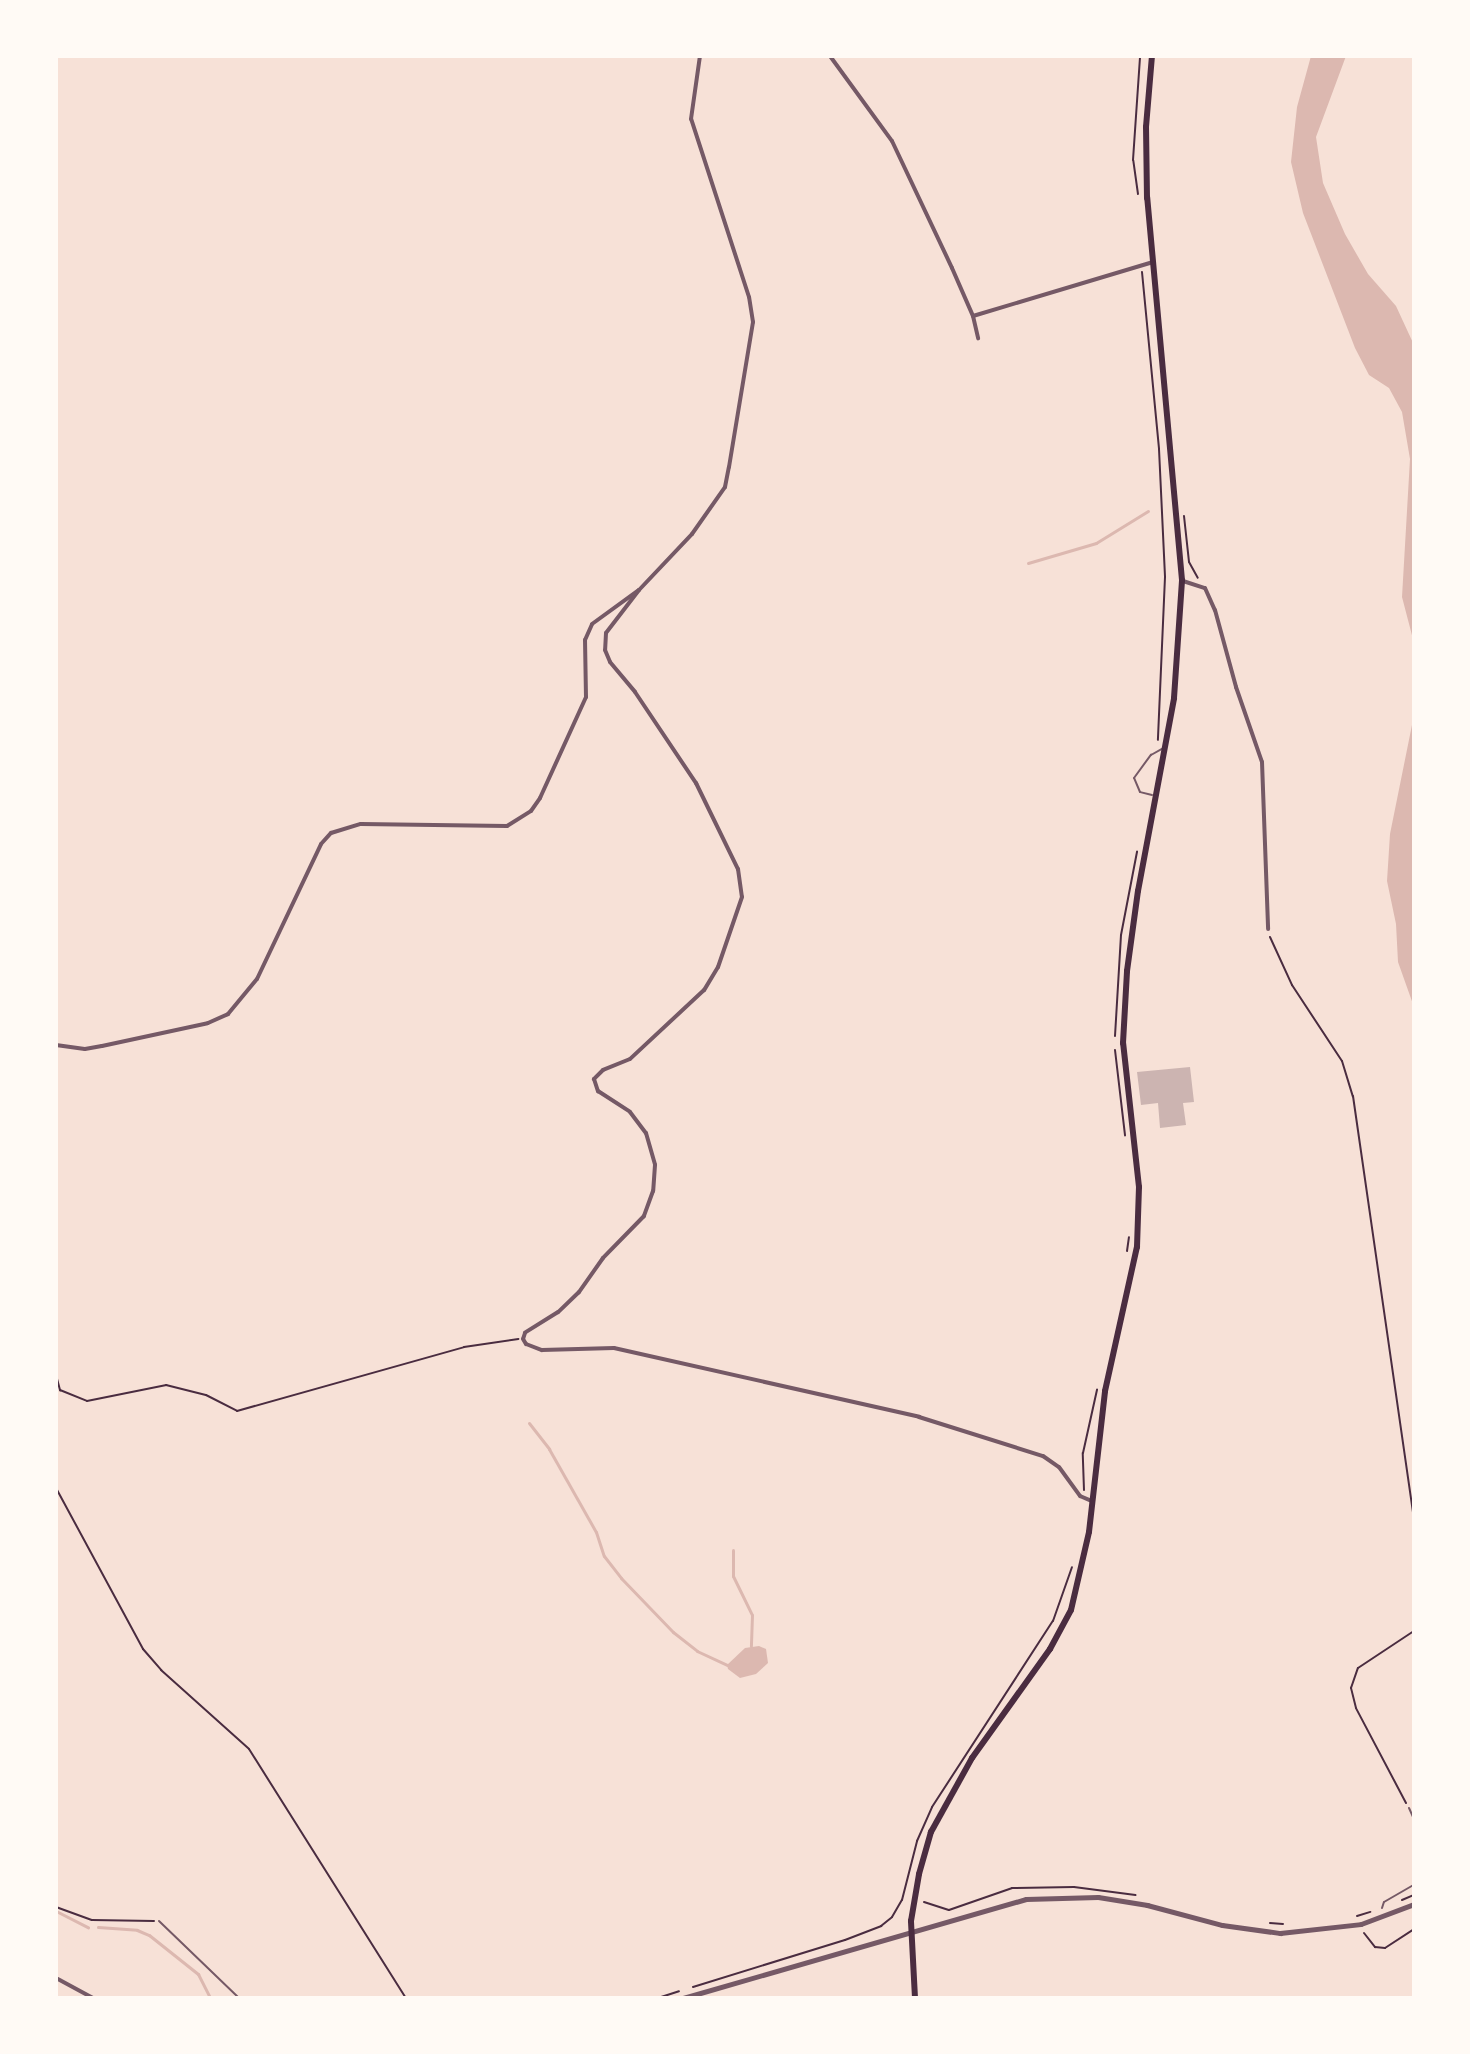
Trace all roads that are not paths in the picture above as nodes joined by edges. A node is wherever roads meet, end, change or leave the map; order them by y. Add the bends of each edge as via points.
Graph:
1 (700, 56) edge
2 (830, 56) edge
3 (1152, 56) edge
4 (1153, 262) junction
5 (973, 316) junction
6 (978, 338) dead end
7 (1182, 580) junction
8 (639, 590) junction
9 (1167, 748) junction
10 (1157, 796) junction
11 (1268, 929) road end
12 (56, 1045) edge
13 (1088, 1500) junction
14 (1409, 1808) road end
15 (1414, 1819) edge
16 (1414, 1885) edge
17 (1414, 1904) edge
18 (1382, 1908) dead end
19 (159, 1921) road end
20 (911, 1930) junction
21 (56, 1978) edge
22 (93, 1998) edge
23 (239, 1998) edge
24 (683, 1998) edge
25 (915, 1998) edge

1 - 8 street via 691,119 749,297 753,334 725,487 692,534
2 - 5 street via 892,141
3 - 4 main road via 1146,138
4 - 5 street
4 - 7 main road
5 - 6 street
7 - 9 main road
7 - 11 street via 1205,588 1215,610 1262,762
8 - 12 street via 592,624 585,640 586,697 531,811 492,828 343,827 321,844 257,979 228,1014 94,1048
8 - 13 street via 606,633 605,650 696,783 738,869 742,897 718,967 704,990 630,1059 594,1079 598,1091 630,1112 646,1133 655,1165 644,1216 579,1292 523,1339 542,1350 614,1348 919,1417 1043,1456
9 - 10 main road
9 - 10 lane via 1157,750 1134,778 1140,792
10 - 13 main road via 1131,934 1124,1016 1139,1228
13 - 20 main road via 1079,1583 1063,1628 972,1758 931,1832
14 - 15 lane
16 - 18 lane
17 - 20 street via 1361,1924 1312,1932 1252,1931 1147,1905 1067,1895 1012,1902
19 - 23 lane
20 - 24 street
20 - 25 main road
21 - 22 street

